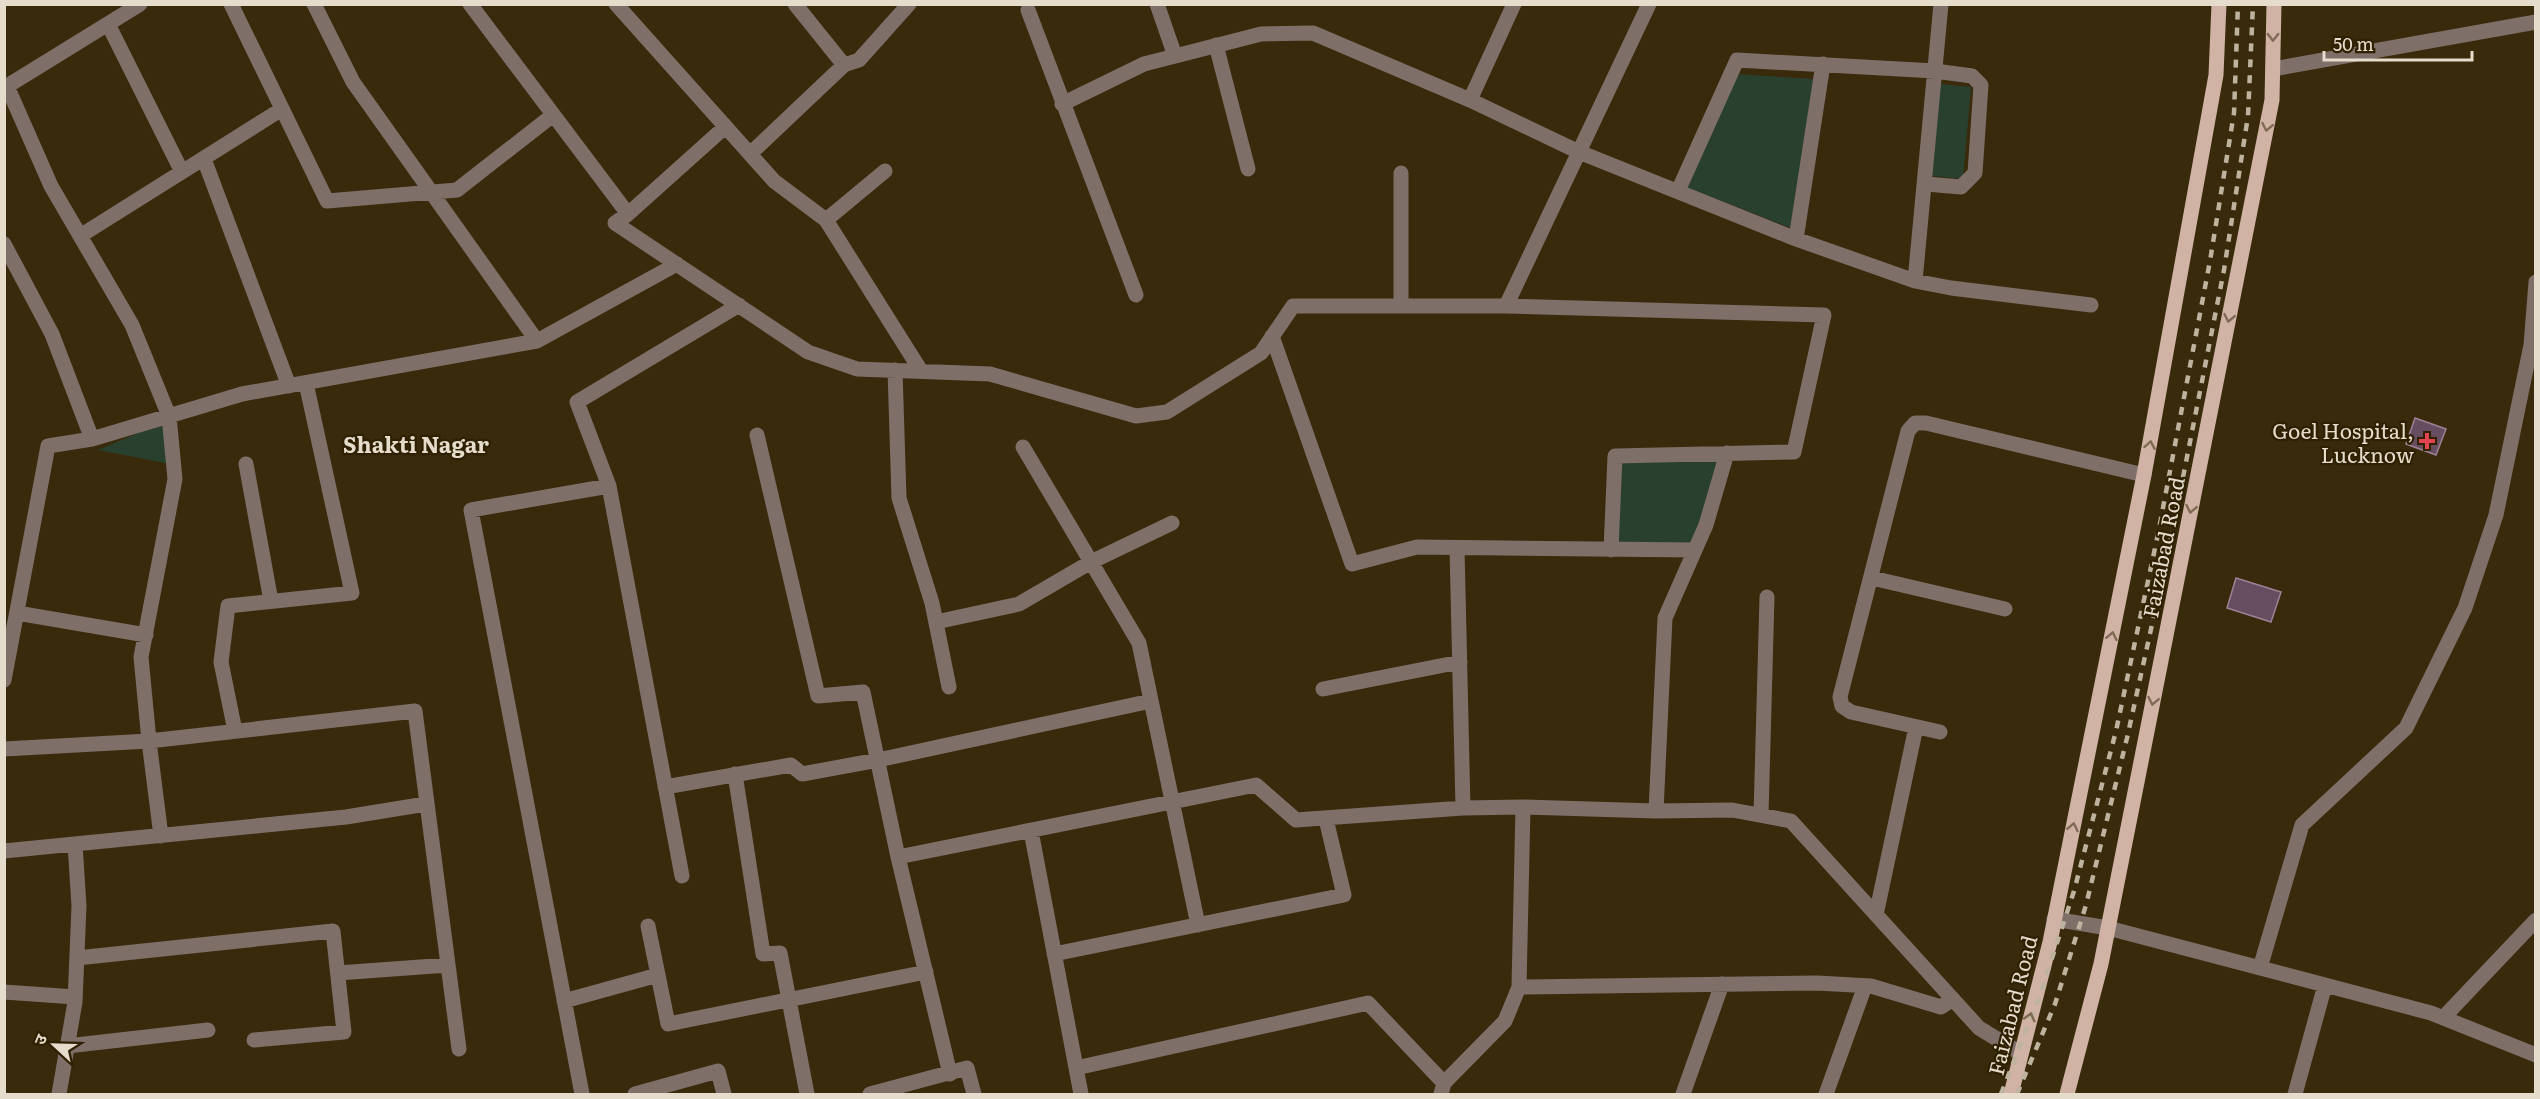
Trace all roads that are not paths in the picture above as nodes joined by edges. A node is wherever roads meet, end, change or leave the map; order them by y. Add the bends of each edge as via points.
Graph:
1 (140, 4) edge
2 (231, 4) edge
3 (314, 4) edge
4 (470, 4) edge
5 (616, 4) edge
6 (795, 4) edge
7 (909, 4) edge
8 (1157, 4) edge
9 (1514, 4) edge
10 (1648, 4) edge
11 (1941, 4) edge
12 (2219, 4) edge
13 (2274, 4) edge
14 (1028, 10) dead end
15 (2535, 22) edge
16 (108, 24) junction
17 (1216, 45) junction
18 (1175, 56) junction
19 (1823, 64) junction
20 (844, 65) junction
21 (2273, 69) junction
22 (1935, 71) junction
23 (6, 87) edge
24 (1470, 100) junction
25 (1062, 104) junction
26 (282, 109) junction
27 (553, 115) junction
28 (725, 127) junction
29 (1579, 152) junction
30 (750, 154) junction
31 (204, 159) junction
32 (1248, 169) dead end
33 (885, 171) dead end
34 (182, 172) junction
35 (1401, 173) dead end
36 (1926, 184) junction
37 (1678, 191) junction
38 (430, 192) junction
39 (628, 214) junction
40 (826, 220) junction
41 (80, 236) junction
42 (1796, 239) junction
43 (4, 244) edge
44 (677, 264) junction
45 (1916, 281) junction
46 (2535, 282) edge
47 (1136, 295) dead end
48 (739, 305) junction
49 (2091, 305) dead end
50 (1401, 306) junction
51 (1506, 306) junction
52 (1272, 336) junction
53 (537, 341) junction
54 (895, 370) junction
55 (921, 371) junction
56 (306, 383) junction
57 (289, 386) junction
58 (169, 416) junction
59 (757, 435) dead end
60 (92, 439) junction
61 (1023, 447) dead end
62 (1727, 453) junction
63 (246, 464) dead end
64 (2144, 476) junction
65 (609, 486) junction
66 (1172, 523) dead end
67 (1457, 548) junction
68 (1611, 550) junction
69 (1694, 550) junction
70 (1091, 562) junction
71 (1872, 578) junction
72 (1767, 597) dead end
73 (271, 601) junction
74 (2005, 609) dead end
75 (17, 613) junction
76 (936, 622) junction
77 (146, 635) junction
78 (1460, 662) junction
79 (4, 680) edge
80 (949, 687) dead end
81 (1323, 689) dead end
82 (1151, 701) junction
83 (1916, 727) junction
84 (235, 731) junction
85 (1941, 732) dead end
86 (148, 741) junction
87 (4, 749) edge
88 (878, 760) junction
89 (735, 774) junction
90 (665, 787) junction
91 (1172, 802) junction
92 (426, 804) junction
93 (1522, 807) junction
94 (1463, 808) junction
95 (1656, 811) junction
96 (1761, 815) junction
97 (1326, 819) junction
98 (1031, 831) junction
99 (161, 836) junction
100 (75, 844) junction
101 (4, 851) edge
102 (898, 857) junction
103 (681, 876) dead end
104 (1876, 915) junction
105 (2054, 919) junction
106 (2535, 920) edge
107 (1198, 925) junction
108 (648, 926) dead end
109 (2108, 928) junction
110 (1054, 954) junction
111 (77, 958) junction
112 (448, 965) junction
113 (2260, 968) junction
114 (926, 972) junction
115 (338, 973) junction
116 (658, 975) junction
117 (1722, 984) junction
118 (2325, 985) junction
119 (1865, 986) junction
120 (1519, 987) junction
121 (4, 992) edge
122 (75, 998) junction
123 (788, 999) junction
124 (1953, 999) junction
125 (564, 1001) junction
126 (2443, 1018) junction
127 (208, 1030) dead end
128 (254, 1040) dead end
129 (67, 1046) junction
130 (459, 1049) dead end
131 (2020, 1053) junction
132 (2535, 1055) edge
133 (1076, 1068) junction
134 (950, 1074) junction
135 (1443, 1089) edge
136 (59, 1095) edge
137 (582, 1095) edge
138 (635, 1095) edge
139 (724, 1095) edge
140 (807, 1095) edge
141 (870, 1095) edge
142 (974, 1095) edge
143 (1082, 1095) edge
144 (1683, 1095) edge
145 (1826, 1095) edge
146 (2011, 1095) edge
147 (2067, 1095) edge
148 (2295, 1095) edge

1 - 16 street
2 - 26 street
3 - 38 street via 353,82
4 - 27 street
5 - 28 street
6 - 20 street
7 - 20 street via 859,60
8 - 18 street
9 - 24 street
10 - 29 street
11 - 22 street
64 -> 12 main road, Faizabad Road via 2216,75
13 -> 21 main road, Faizabad Road
14 - 25 street
15 - 21 street
16 - 23 street
16 - 34 street
17 - 18 street
17 - 24 street via 1261,34 1313,33
17 - 32 street
18 - 25 street via 1144,64
19 - 22 street
19 - 37 street via 1737,60
19 - 42 street
20 - 30 street
21 -> 109 main road, Faizabad Road via 2272,100
22 - 36 street
22 - 36 street via 1971,76 1981,85 1975,173 1961,187
23 - 41 street via 51,186
24 - 29 street
25 - 47 street
26 - 31 street
26 - 38 street via 327,201
27 - 38 street via 457,190
27 - 39 street
28 - 30 street
28 - 39 street
29 - 37 street
29 - 51 street
30 - 40 street via 774,181
31 - 34 street
31 - 57 street
33 - 40 street
34 - 41 street
35 - 50 street
36 - 45 street
37 - 42 street
38 - 53 street
39 - 44 street via 615,223
40 - 55 street
41 - 58 street via 132,325
42 - 45 street
43 - 60 street via 52,334
44 - 48 street
44 - 53 street
45 - 49 street
46 - 113 street via 2530,345 2496,515 2466,608 2406,728 2302,825
48 - 54 street via 808,352 857,369
48 - 65 street via 577,402
50 - 51 street
50 - 52 street via 1293,306
51 - 62 street via 1824,315 1794,452
52 - 55 street via 1261,353 1167,412 1136,416 990,374
52 - 67 street via 1352,564 1417,547
53 - 56 street
54 - 55 street
54 - 76 street via 899,498
56 - 57 street
56 - 73 street via 352,592
57 - 58 street via 242,394
58 - 60 street
58 - 77 street via 176,479
59 - 88 street via 818,696 863,692
60 - 75 street via 48,446
61 - 70 street
62 - 68 street via 1615,456
62 - 69 street via 1706,525
63 - 73 street
64 - 71 street via 1915,423 1908,431
105 -> 64 main road, Faizabad Road
65 - 90 street
65 - 125 street via 471,510
66 - 70 street
67 - 68 street
67 - 78 street
68 - 69 street
69 - 95 street via 1665,618
70 - 76 street via 1019,604
70 - 82 street via 1139,643
71 - 74 street
71 - 83 street via 1840,697 1842,706 1851,712
72 - 96 street
73 - 84 street via 228,606 222,662
75 - 77 street
75 - 79 street
76 - 80 street
77 - 86 street via 141,657
78 - 81 street
78 - 94 street
82 - 88 street
82 - 91 street
83 - 85 street
83 - 104 street
84 - 86 street
84 - 92 street via 414,711
86 - 87 street
86 - 99 street
88 - 89 street via 802,774 791,765
88 - 102 street
89 - 90 street
89 - 123 street via 763,954 780,953
90 - 103 street
91 - 97 street via 1256,785 1296,820
91 - 98 street
91 - 107 street
92 - 99 street via 346,817
92 - 112 street
93 - 94 street
93 - 95 street
93 - 120 street
94 - 97 street
95 - 96 street via 1732,810
96 - 104 street via 1791,821
97 - 107 street via 1344,895
98 - 102 street
98 - 110 street
99 - 100 street
100 - 101 street
100 - 111 street
102 - 114 street
104 - 124 street
105 - 109 street
131 -> 105 main road, Faizabad Road
106 - 126 street
107 - 110 street
108 - 116 street
109 - 113 street
109 - 147 main road, Faizabad Road
110 - 133 street
111 - 115 street via 333,931
111 - 122 street
112 - 115 street
112 - 130 street
113 - 118 street
114 - 123 street
114 - 134 street
115 - 128 street via 344,1032
116 - 123 street via 668,1024
116 - 125 street
117 - 119 street
117 - 120 street
117 - 144 street
118 - 126 street
118 - 148 street
119 - 124 street via 1941,1007
119 - 145 street
120 - 135 street via 1504,1020
121 - 122 street
122 - 129 street
123 - 140 street
124 - 131 street via 1979,1028
125 - 137 street
126 - 132 street
127 - 129 street
129 - 136 street
131 - 146 main road, Faizabad Road
133 - 135 street via 1368,1003
133 - 143 street
134 - 141 street
134 - 142 street via 967,1068
138 - 139 street via 718,1071

